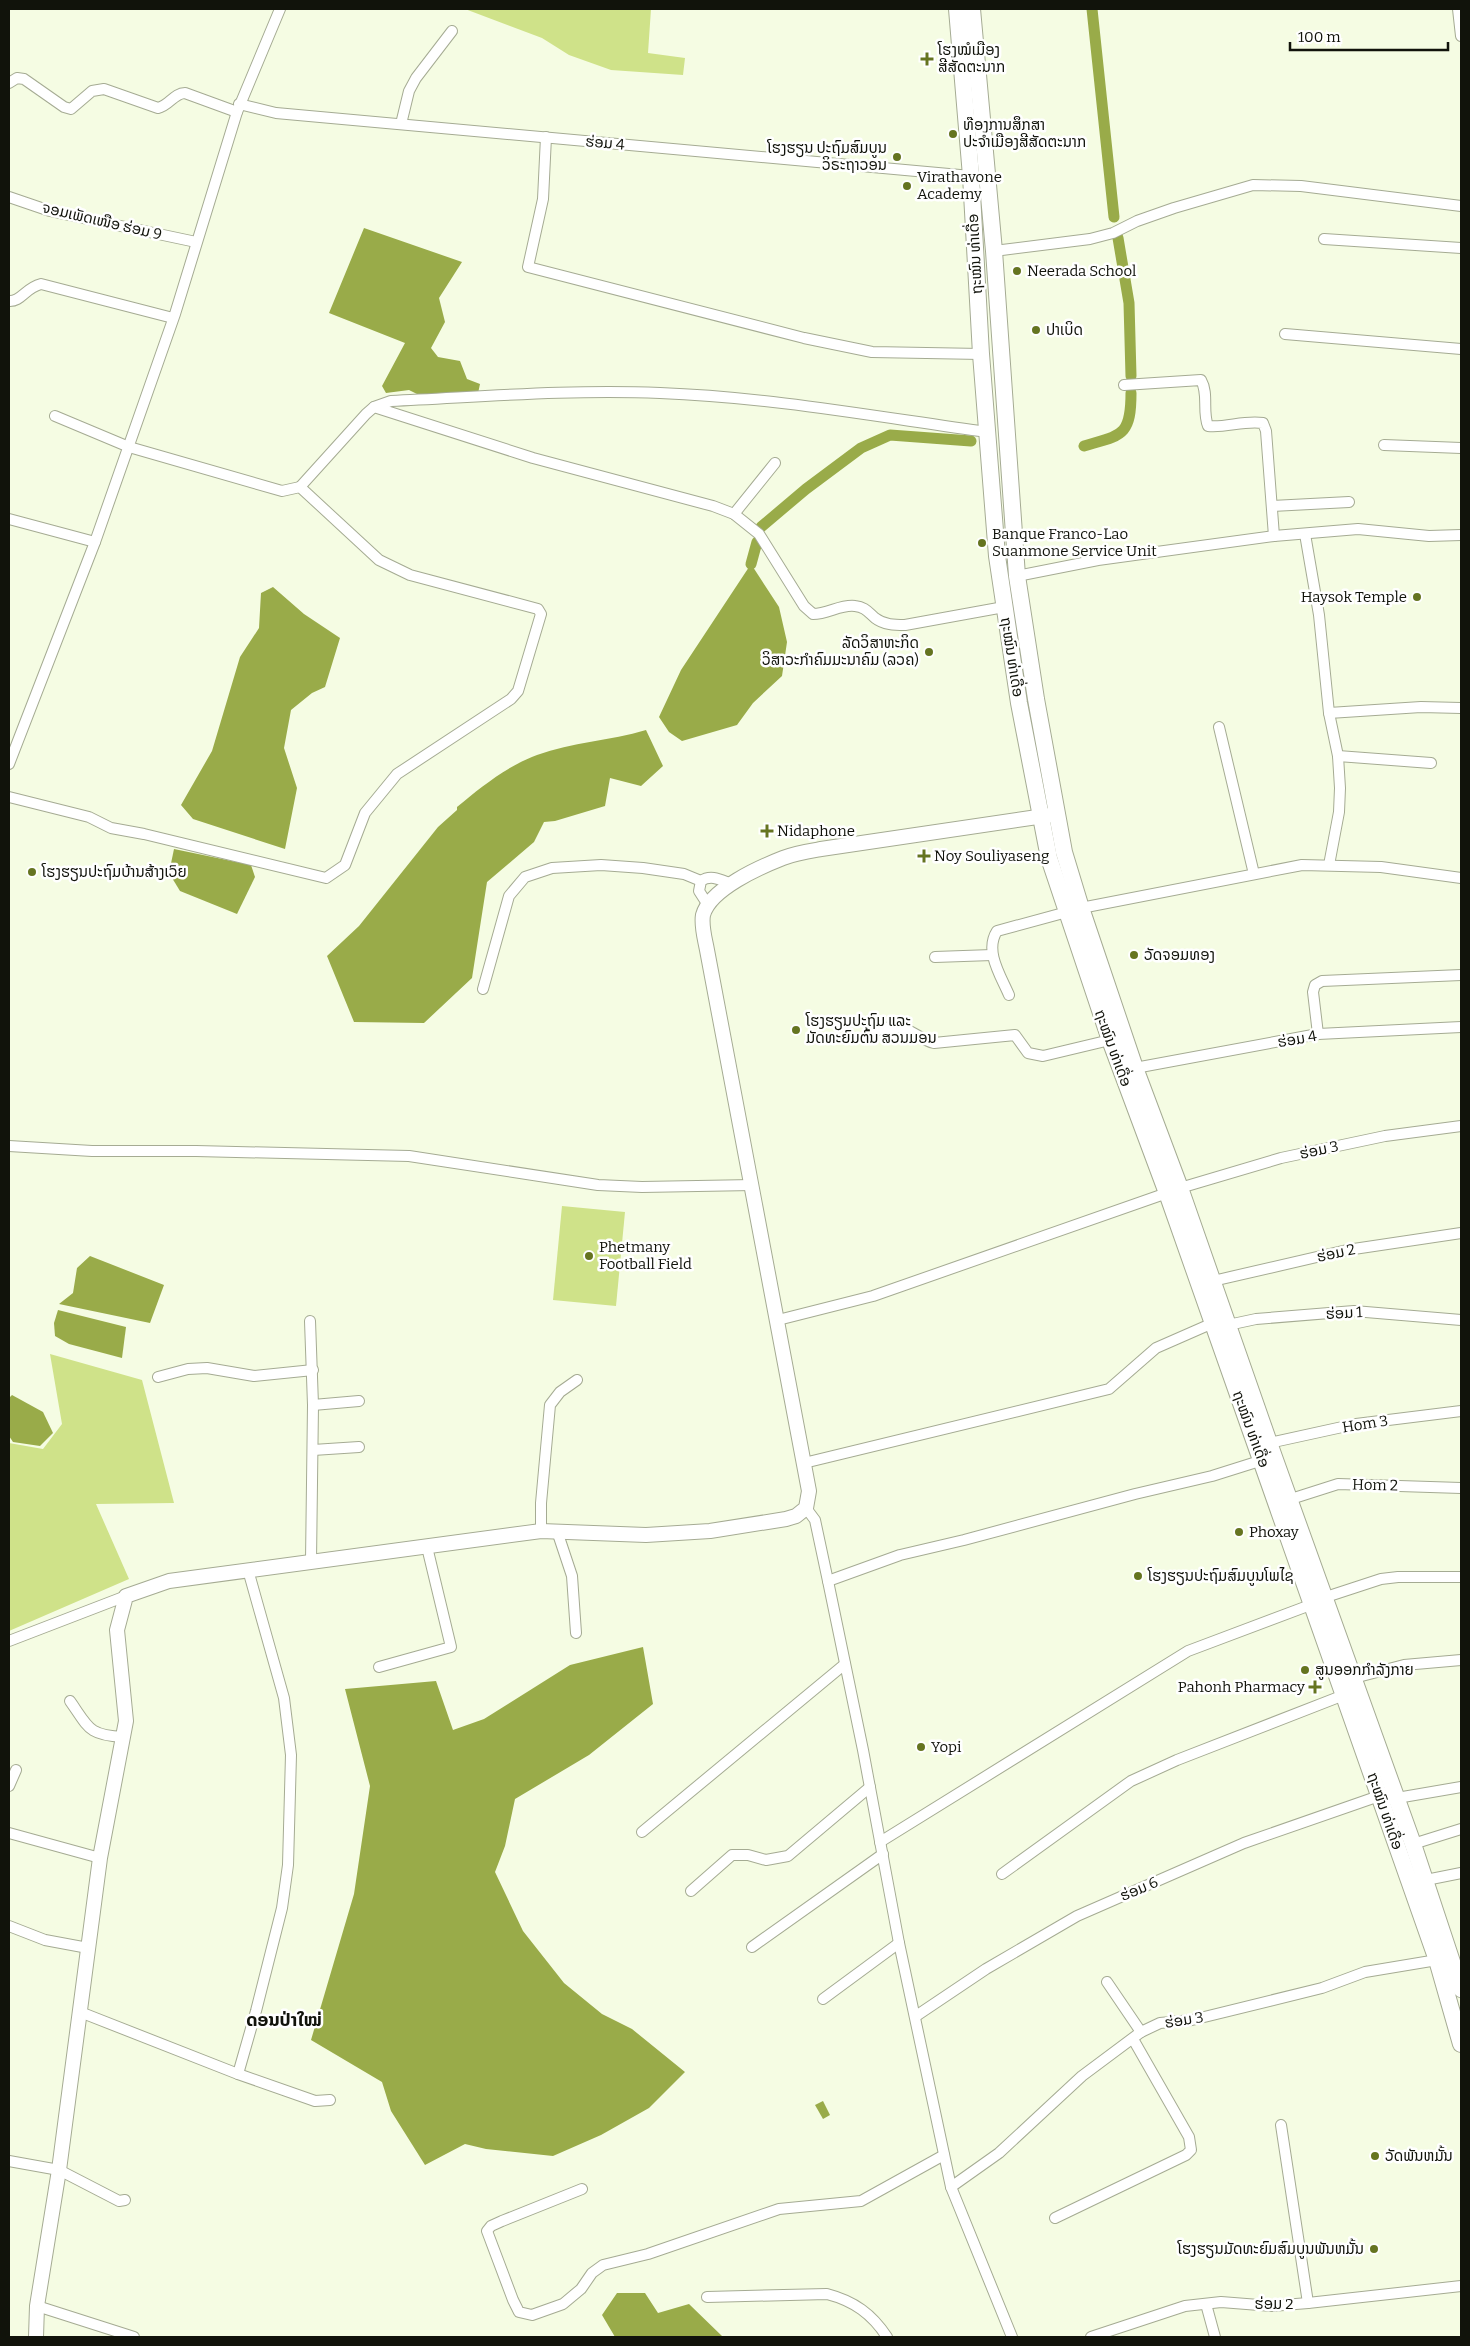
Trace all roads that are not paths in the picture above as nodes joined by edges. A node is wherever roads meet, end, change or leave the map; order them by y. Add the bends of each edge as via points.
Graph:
1 (280, 9) edge
2 (957, 9) edge
3 (972, 9) edge
4 (1458, 9) edge
5 (452, 31) dead end
6 (1461, 36) edge
7 (9, 83) edge
8 (238, 108) junction
9 (401, 124) junction
10 (546, 137) junction
11 (979, 176) junction
12 (9, 197) edge
13 (1461, 206) edge
14 (1324, 239) dead end
15 (196, 242) junction
16 (1461, 248) edge
17 (994, 251) junction
18 (9, 301) edge
19 (173, 318) junction
20 (1285, 334) dead end
21 (1461, 349) edge
22 (981, 354) junction
23 (1124, 385) dead end
24 (374, 407) junction
25 (55, 416) dead end
26 (987, 432) junction
27 (1384, 445) dead end
28 (129, 447) junction
29 (1461, 448) edge
30 (775, 463) dead end
31 (300, 486) junction
32 (1349, 502) dead end
33 (1272, 506) junction
34 (734, 514) junction
35 (9, 519) edge
36 (1305, 534) junction
37 (1461, 535) edge
38 (1274, 536) junction
39 (95, 542) junction
40 (1017, 576) junction
41 (1004, 607) junction
42 (1461, 708) edge
43 (1329, 713) junction
44 (1219, 727) dead end
45 (1338, 756) junction
46 (1431, 763) dead end
47 (9, 764) edge
48 (9, 797) edge
49 (1056, 814) junction
50 (1040, 816) junction
51 (1329, 865) junction
52 (1254, 874) junction
53 (1461, 878) edge
54 (701, 881) junction
55 (732, 884) junction
56 (708, 905) junction
57 (1074, 910) junction
58 (992, 955) junction
59 (935, 957) dead end
60 (1461, 975) edge
61 (483, 989) dead end
62 (1010, 995) dead end
63 (1461, 1027) edge
64 (875, 1031) dead end
65 (1318, 1034) junction
66 (1110, 1040) junction
67 (1135, 1068) junction
68 (1461, 1126) edge
69 (9, 1146) edge
70 (753, 1185) junction
71 (1174, 1190) junction
72 (1461, 1233) edge
73 (1213, 1281) junction
74 (778, 1320) junction
75 (1461, 1320) edge
76 (310, 1321) dead end
77 (1221, 1324) junction
78 (313, 1370) junction
79 (158, 1376) dead end
80 (577, 1380) dead end
81 (359, 1402) dead end
82 (313, 1405) junction
83 (1461, 1411) edge
84 (359, 1447) dead end
85 (313, 1450) junction
86 (1268, 1453) junction
87 (804, 1462) junction
88 (1461, 1488) edge
89 (1290, 1498) junction
90 (806, 1508) junction
91 (541, 1531) junction
92 (557, 1531) junction
93 (427, 1548) junction
94 (311, 1561) junction
95 (248, 1570) junction
96 (1461, 1577) edge
97 (828, 1581) junction
98 (126, 1596) junction
99 (1319, 1601) junction
100 (576, 1633) dead end
101 (9, 1641) edge
102 (1461, 1660) edge
103 (845, 1664) junction
104 (379, 1667) dead end
105 (1354, 1678) junction
106 (1344, 1695) junction
107 (70, 1702) dead end
108 (123, 1737) junction
109 (16, 1770) dead end
110 (9, 1786) edge
111 (870, 1787) junction
112 (1461, 1787) edge
113 (1379, 1796) junction
114 (1397, 1798) junction
115 (1461, 1829) edge
116 (642, 1832) dead end
117 (9, 1833) edge
118 (880, 1842) junction
119 (1413, 1844) junction
120 (882, 1854) junction
121 (100, 1858) junction
122 (1461, 1873) edge
123 (1002, 1874) dead end
124 (1426, 1880) junction
125 (691, 1891) dead end
126 (9, 1926) edge
127 (899, 1943) junction
128 (752, 1947) dead end
129 (88, 1948) junction
130 (1450, 1955) edge
131 (1107, 1982) dead end
132 (1461, 1989) edge
133 (823, 1999) dead end
134 (80, 2012) junction
135 (916, 2016) junction
136 (1137, 2036) junction
137 (1461, 2044) edge
138 (238, 2074) junction
139 (330, 2100) dead end
140 (1281, 2125) dead end
141 (944, 2155) junction
142 (9, 2161) edge
143 (60, 2170) junction
144 (951, 2187) junction
145 (582, 2189) dead end
146 (126, 2200) dead end
147 (1055, 2218) dead end
148 (1461, 2286) edge
149 (707, 2297) dead end
150 (1206, 2304) junction
151 (1308, 2304) junction
152 (37, 2306) junction
153 (36, 2337) edge
154 (134, 2337) edge
155 (887, 2337) edge
156 (1012, 2337) edge
157 (1091, 2337) edge
158 (1215, 2337) edge

1 - 8 street
2 - 11 main road, ຖະໝົນ ທ່າເດື່ອ
3 - 11 main road, ຖະໝົນ ທ່າເດື່ອ
4 - 6 street
5 - 9 street via 416,78 409,91
7 - 8 street, ຮ່ອມ 4 via 17,78 24,79 71,109 98,89 158,108 178,94 185,93
8 - 9 street, ຮ່ອມ 4
8 - 15 street
9 - 10 street, ຮ່ອມ 4
10 - 11 street, ຮ່ອມ 4
10 - 22 street via 543,199 528,266 804,338 862,350
11 - 17 main road, ຖະໝົນ ທ່າເດື່ອ
11 - 22 main road, ຖະໝົນ ທ່າເດື່ອ
12 - 15 street, ຈອມເພັດເໜືອ ຮ່ອມ 9 via 50,211
13 - 17 street via 1301,186 1253,185 1137,220 1113,233 1090,239
14 - 16 street
15 - 19 street
17 - 40 main road, ຖະໝົນ ທ່າເດື່ອ
18 - 19 street via 17,300 30,287 41,284
19 - 28 street
20 - 21 street
22 - 26 main road, ຖະໝົນ ທ່າເດື່ອ
23 - 33 street via 1201,380 1205,386 1208,426 1263,423
24 - 26 street via 400,400 522,394 659,393 739,399
24 - 31 street
24 - 34 street via 533,458
25 - 28 street
26 - 41 main road, ຖະໝົນ ທ່າເດື່ອ
27 - 29 street
28 - 31 street via 282,491
28 - 39 street
30 - 34 street
31 - 48 street via 379,560 410,575 541,611 522,682 511,698 397,774 365,813 346,865 326,878 111,828 89,817
32 - 33 street
33 - 38 street
34 - 41 street via 759,534 804,606 813,614 825,614 854,605 867,609 876,619 890,625 905,625
35 - 39 street
36 - 37 street via 1358,529 1429,536
36 - 38 street
36 - 43 street via 1319,615
38 - 40 street via 1098,560
39 - 47 street
40 - 49 main road, ຖະໝົນ ທ່າເດື່ອ
41 - 50 main road, ຖະໝົນ ທ່າເດື່ອ
42 - 43 street via 1421,707
43 - 45 street
44 - 52 street
45 - 46 street
45 - 51 street via 1339,812
49 - 50 street
49 - 57 main road, ຖະໝົນ ທ່າເດື່ອ
50 - 55 street via 784,857
50 - 57 main road, ຖະໝົນ ທ່າເດື່ອ via 1049,858
51 - 52 street via 1302,865
51 - 53 street
52 - 57 street
54 - 55 street via 715,878
54 - 56 street via 699,891
54 - 61 street via 684,874 601,865 552,868 525,877 508,896
55 - 56 street
56 - 70 street via 702,923
57 - 58 street via 997,931
57 - 66 main road, ຖະໝົນ ທ່າເດື່ອ
57 - 67 main road, ຖະໝົນ ທ່າເດື່ອ
58 - 59 street
58 - 62 street
60 - 65 street via 1316,984 1313,992
63 - 65 street, ຮ່ອມ 4
64 - 66 street via 905,1028 934,1042 1015,1035 1028,1053 1043,1056
65 - 67 street, ຮ່ອມ 4
66 - 71 main road, ຖະໝົນ ທ່າເດື່ອ
67 - 71 main road, ຖະໝົນ ທ່າເດື່ອ
68 - 71 street, ຮ່ອມ 3 via 1385,1136 1281,1158
69 - 70 street via 92,1152 395,1155 598,1185
70 - 74 street
71 - 73 main road, ຖະໝົນ ທ່າເດື່ອ
71 - 74 street, ຮ່ອມ 3 via 873,1296
71 - 77 main road, ຖະໝົນ ທ່າເດື່ອ
72 - 73 street, ຮ່ອມ 2 via 1347,1250
73 - 77 main road, ຖະໝົນ ທ່າເດື່ອ
74 - 87 street
75 - 77 street, ຮ່ອມ 1 via 1354,1312
76 - 78 street
77 - 86 main road, ຖະໝົນ ທ່າເດື່ອ
77 - 87 street, ຮ່ອມ 1 via 1156,1348 1109,1389
78 - 79 street via 254,1376 207,1368
78 - 82 street
80 - 91 street via 560,1392 550,1405
81 - 82 street
82 - 85 street
83 - 86 street, Hom 3 via 1356,1424
84 - 85 street
85 - 94 street
86 - 89 main road, ຖະໝົນ ທ່າເດື່ອ
86 - 97 street, Hom 3 via 1212,1476 900,1555
86 - 99 main road, ຖະໝົນ ທ່າເດື່ອ
87 - 90 street via 810,1491
88 - 89 street, Hom 2 via 1338,1484
89 - 99 main road, ຖະໝົນ ທ່າເດື່ອ
90 - 92 street via 786,1519 710,1531 646,1535
90 - 97 street via 815,1520
91 - 92 street
91 - 93 street
92 - 100 street via 572,1576
93 - 94 street
93 - 104 street via 452,1647
94 - 95 street
95 - 98 street via 169,1581
95 - 138 street via 284,1698 290,1764 288,1865 282,1908
96 - 99 street via 1398,1576
97 - 103 street
98 - 101 street
98 - 108 street via 117,1630 126,1721
99 - 105 main road, ຖະໝົນ ທ່າເດື່ອ
99 - 106 main road, ຖະໝົນ ທ່າເດື່ອ
99 - 118 street via 1188,1651
102 - 105 street via 1404,1665
103 - 111 street
103 - 116 street
105 - 114 main road, ຖະໝົນ ທ່າເດື່ອ
106 - 113 main road, ຖະໝົນ ທ່າເດື່ອ
106 - 123 street via 1131,1781
107 - 108 street via 94,1733
108 - 121 street
109 - 110 street
111 - 118 street
111 - 125 street via 788,1856 766,1860 732,1855
112 - 114 street
113 - 114 street
113 - 130 main road, ຖະໝົນ ທ່າເດື່ອ
113 - 135 street, ຮ່ອມ 6 via 1244,1843 1077,1916 986,1969
114 - 119 main road, ຖະໝົນ ທ່າເດື່ອ
115 - 119 street
117 - 121 street
118 - 120 street
119 - 124 main road, ຖະໝົນ ທ່າເດື່ອ
120 - 127 street
120 - 128 street
121 - 129 street
122 - 124 street
124 - 130 main road, ຖະໝົນ ທ່າເດື່ອ
126 - 129 street via 45,1940
127 - 133 street
127 - 135 street
129 - 134 street
130 - 132 main road, ຖະໝົນ ທ່າເດື່ອ
130 - 136 street, ຮ່ອມ 3 via 1365,1972 1322,1988 1192,2020 1160,2023
130 - 137 main road, ຖະໝົນ ທ່າເດື່ອ
131 - 136 street
134 - 138 street
134 - 143 street
135 - 141 street
136 - 144 street, ຮ່ອມ 3 via 1082,2076 999,2152
136 - 147 street via 1190,2137 1191,2150
138 - 139 street via 315,2101
140 - 151 street
141 - 144 street
141 - 145 street via 861,2201 779,2209 648,2254 603,2265 563,2304 532,2315 519,2312 487,2231 502,2221
142 - 143 street
143 - 146 street via 119,2201
143 - 152 street
144 - 156 street
148 - 151 street, ຮ່ອມ 2
149 - 155 street via 827,2294 857,2305
150 - 151 street, ຮ່ອມ 2
150 - 157 street, ຮ່ອມ 2 via 1185,2306
150 - 158 street
152 - 153 street
152 - 154 street

